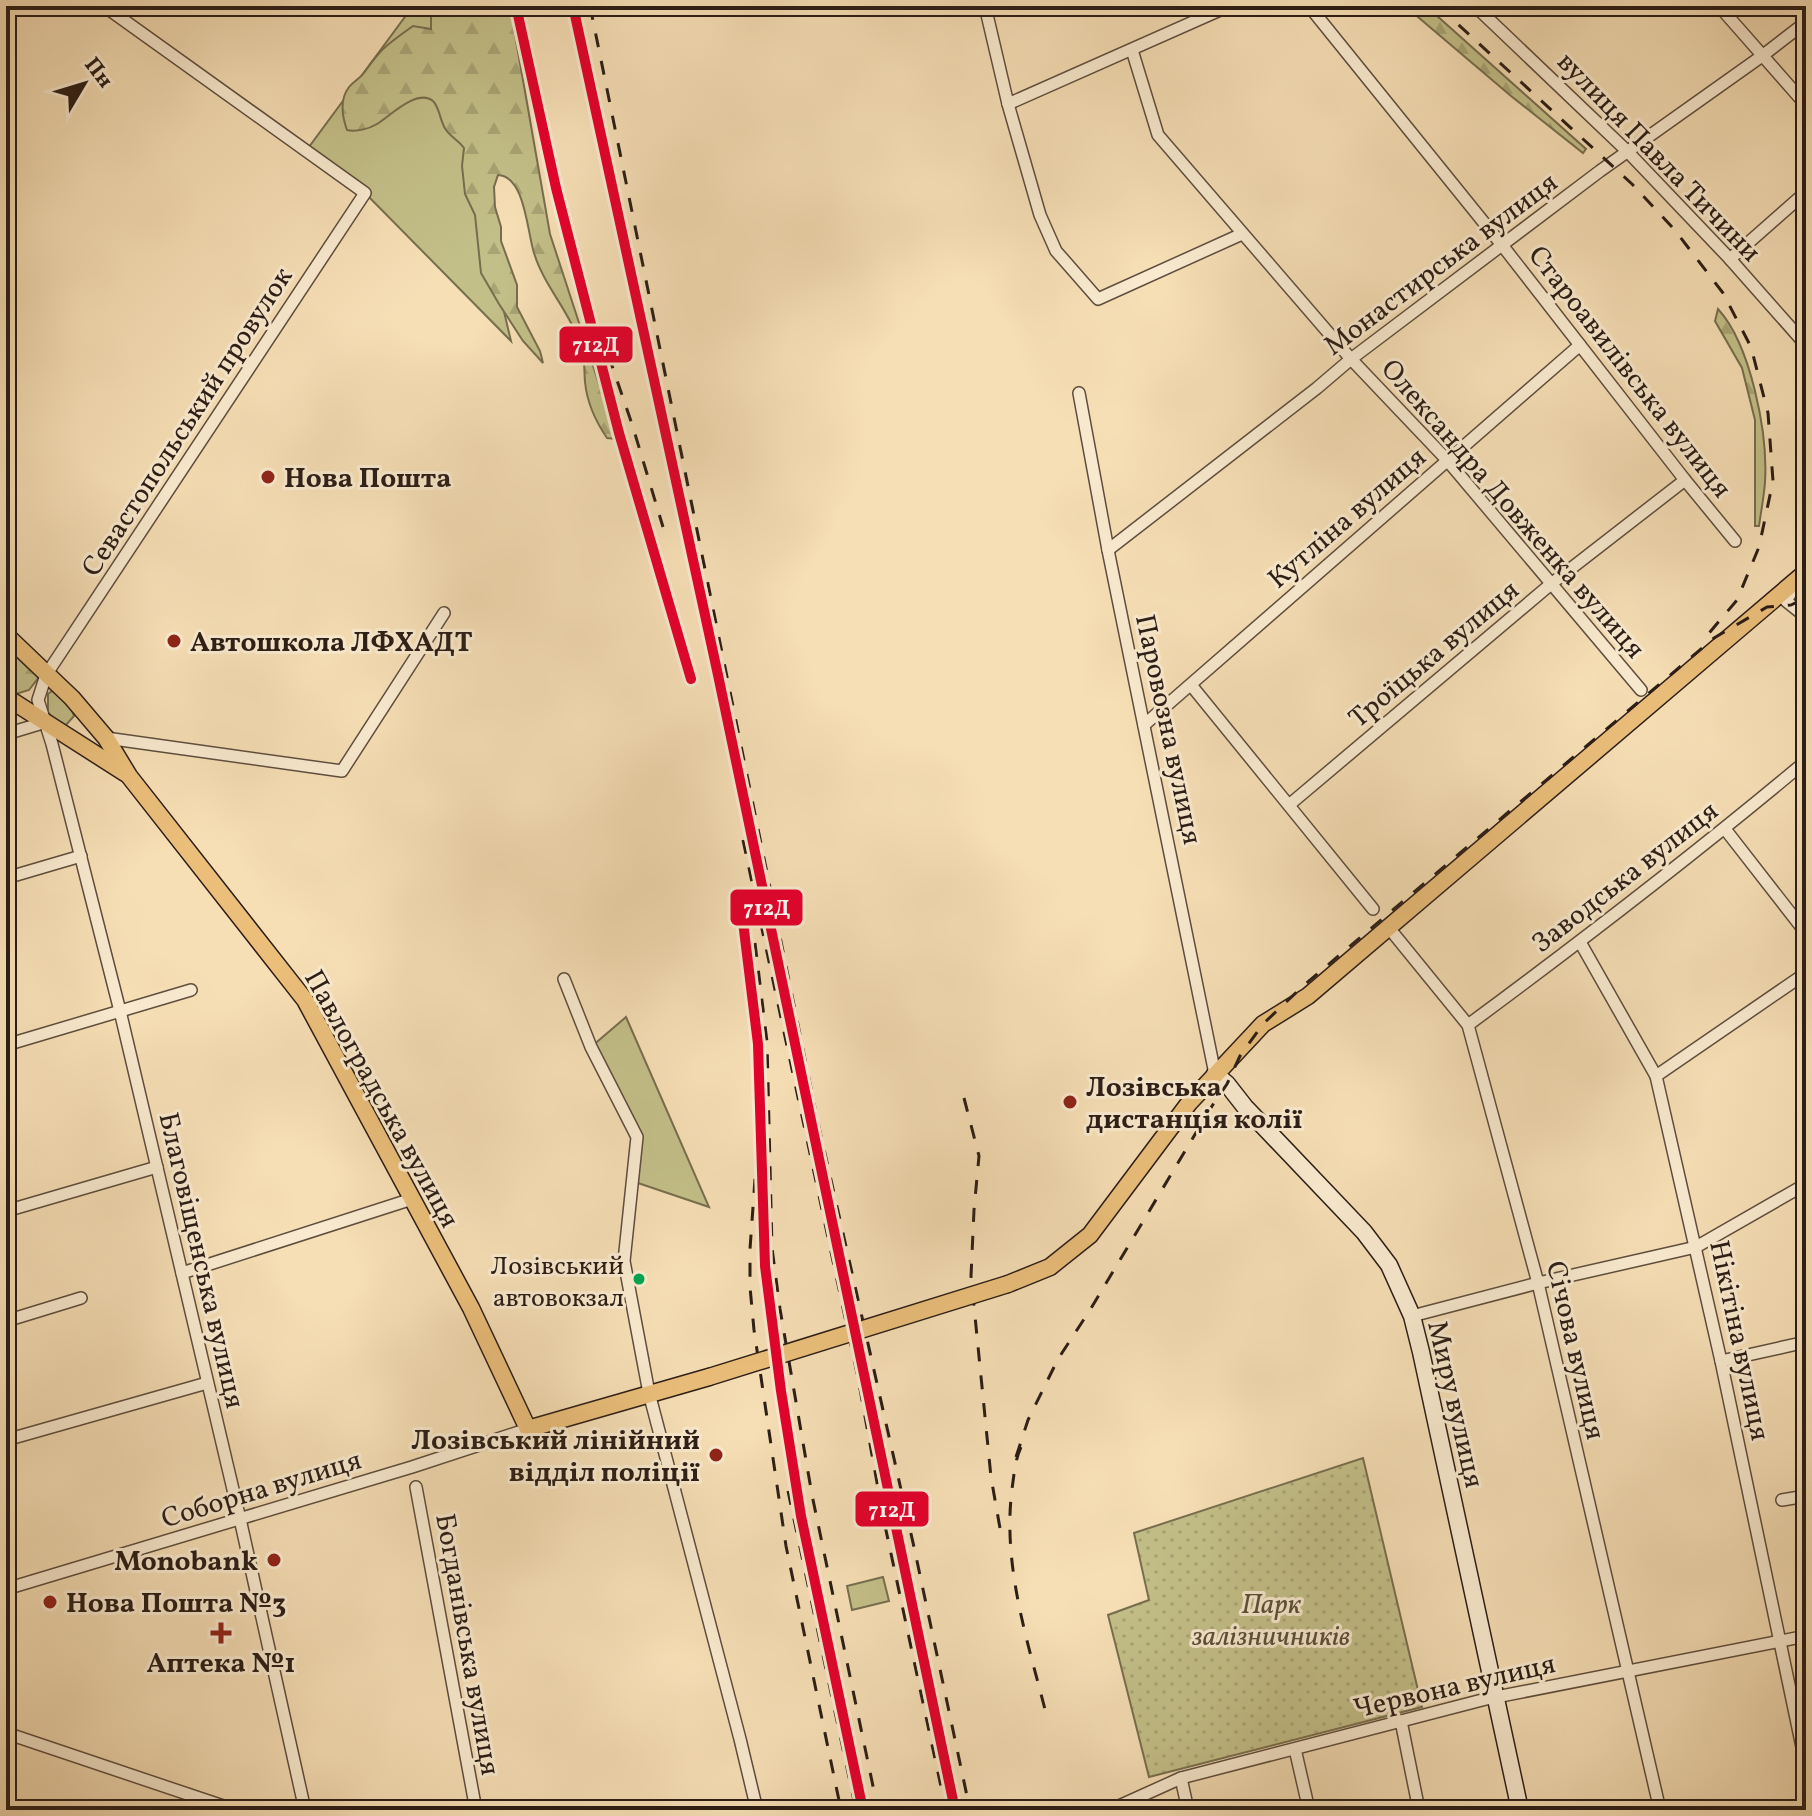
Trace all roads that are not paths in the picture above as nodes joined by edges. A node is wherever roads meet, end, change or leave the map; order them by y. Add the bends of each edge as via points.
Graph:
1 (104, 6) edge
2 (985, 6) edge
3 (1229, 6) edge
4 (1309, 6) edge
5 (1475, 6) edge
6 (1719, 6) edge
7 (1806, 22) edge
8 (1132, 50) junction
9 (1762, 56) junction
10 (1008, 104) junction
11 (1806, 105) edge
12 (1628, 152) junction
13 (1806, 192) edge
14 (1242, 234) junction
15 (1502, 245) junction
16 (1730, 259) junction
17 (1580, 345) junction
18 (1806, 345) edge
19 (1351, 359) junction
20 (1079, 393) dead end
21 (1447, 460) junction
22 (1685, 480) junction
23 (1735, 541) dead end
24 (1108, 550) junction
25 (1806, 572) edge
26 (1551, 584) junction
27 (1792, 591) dead end
28 (444, 613) dead end
29 (1806, 618) edge
30 (6, 635) edge
31 (46, 675) junction
32 (1191, 685) junction
33 (1641, 690) dead end
34 (6, 697) edge
35 (46, 722) junction
36 (1144, 725) junction
37 (6, 734) edge
38 (106, 738) junction
39 (1806, 761) edge
40 (129, 776) junction
41 (1289, 805) junction
42 (1725, 829) junction
43 (81, 856) junction
44 (6, 878) edge
45 (1373, 909) dead end
46 (1389, 928) junction
47 (1806, 933) edge
48 (1580, 942) junction
49 (1806, 973) edge
50 (564, 979) dead end
51 (191, 990) dead end
52 (120, 1011) junction
53 (1468, 1025) junction
54 (6, 1045) edge
55 (1215, 1074) junction
56 (1656, 1076) junction
57 (157, 1167) junction
58 (1806, 1184) edge
59 (412, 1199) junction
60 (6, 1211) edge
61 (1696, 1247) junction
62 (182, 1273) junction
63 (1538, 1283) junction
64 (81, 1298) dead end
65 (1412, 1316) junction
66 (6, 1321) edge
67 (1806, 1342) edge
68 (1721, 1361) junction
69 (207, 1383) junction
70 (649, 1393) junction
71 (528, 1429) junction
72 (6, 1440) edge
73 (416, 1487) dead end
74 (1806, 1496) edge
75 (1782, 1500) dead end
76 (240, 1519) junction
77 (6, 1589) edge
78 (1806, 1636) edge
79 (1779, 1641) junction
80 (1628, 1671) junction
81 (1494, 1697) junction
82 (1401, 1721) junction
83 (6, 1733) edge
84 (1295, 1749) junction
85 (1806, 1766) edge
86 (1181, 1778) junction
87 (1119, 1806) dead end
88 (235, 1810) edge
89 (305, 1810) edge
90 (476, 1810) edge
91 (757, 1810) edge
92 (1188, 1810) edge
93 (1309, 1810) edge
94 (1419, 1810) edge
95 (1520, 1810) edge
96 (1660, 1810) edge

1 - 31 street, Севастопольський провулок via 365,193
2 - 10 street
3 - 8 street
4 - 15 street, Староавилівська вулиця
5 - 12 street, вулиця Павла Тичини
6 - 9 street
7 - 9 street, Монастирська вулиця
8 - 10 street
8 - 14 street, Олександра Довженка вулиця via 1158,135
9 - 11 street
9 - 12 street, Монастирська вулиця
10 - 14 street via 1040,215 1056,251 1098,299
12 - 15 street, Монастирська вулиця
12 - 16 street, вулиця Павла Тичини
13 - 16 street
14 - 19 street, Олександра Довженка вулиця
15 - 17 street, Староавилівська вулиця
15 - 19 street, Монастирська вулиця
16 - 18 street, вулиця Павла Тичини
17 - 21 street, Кутліна вулиця
17 - 22 street, Староавилівська вулиця
19 - 21 street, Олександра Довженка вулиця
19 - 24 street, Монастирська вулиця
20 - 24 street, Паровозна вулиця
21 - 26 street, Олександра Довженка вулиця
21 - 32 street, Кутліна вулиця
22 - 23 street, Староавилівська вулиця
22 - 26 street, Троїцька вулиця
24 - 36 street, Паровозна вулиця
25 - 46 main road
26 - 33 street, Олександра Довженка вулиця
26 - 41 street, Троїцька вулиця
27 - 29 street via 1786,601
28 - 38 street via 342,771
30 - 31 main road, Павлоградська вулиця
31 - 35 street, Благовіщенська вулиця via 38,700
31 - 38 main road, Павлоградська вулиця
32 - 36 street, Кутліна вулиця
32 - 41 street
34 - 35 main road, Павлоградська вулиця
35 - 37 street
35 - 40 main road, Павлоградська вулиця
35 - 43 street, Благовіщенська вулиця
36 - 55 street, Паровозна вулиця
38 - 40 main road, Павлоградська вулиця
39 - 42 street, Заводська вулиця
40 - 59 main road, Павлоградська вулиця via 305,1000
41 - 45 street
42 - 47 street
42 - 48 street, Заводська вулиця
43 - 44 street
43 - 52 street, Благовіщенська вулиця
46 - 53 street, Січова вулиця
46 - 55 main road via 1308,996 1263,1024
48 - 53 street, Заводська вулиця
48 - 56 street, Нікітіна вулиця
49 - 56 street
50 - 70 street via 591,1047 637,1137 624,1261
51 - 52 street
52 - 54 street
52 - 57 street, Благовіщенська вулиця
53 - 63 street, Січова вулиця
55 - 65 main road, Миру вулиця via 1364,1232 1389,1265
55 - 70 main road, bridge via 1090,1235 1050,1267
56 - 61 street, Нікітіна вулиця
57 - 60 street
57 - 62 street, Благовіщенська вулиця
58 - 61 street
59 - 62 street
59 - 71 main road, Павлоградська вулиця
61 - 63 street
61 - 68 street, Нікітіна вулиця
62 - 69 street, Благовіщенська вулиця
63 - 65 street
63 - 80 street, Січова вулиця
64 - 66 street
65 - 81 main road, Миру вулиця
67 - 68 street
68 - 79 street, Нікітіна вулиця
69 - 72 street
69 - 76 street, Благовіщенська вулиця
70 - 71 main road
70 - 91 street
71 - 76 street, Соборна вулиця
73 - 90 street, Богданівська вулиця
74 - 75 street
76 - 77 street, Соборна вулиця
76 - 89 street, Благовіщенська вулиця
78 - 79 street, Червона вулиця
79 - 80 street, Червона вулиця
79 - 85 street, Нікітіна вулиця
80 - 81 street, Червона вулиця
80 - 96 street, Січова вулиця
81 - 82 street, Червона вулиця
81 - 95 main road, Миру вулиця
82 - 84 street, Червона вулиця
82 - 94 street
83 - 88 street
84 - 86 street, Червона вулиця
84 - 93 street
86 - 87 street, Червона вулиця
86 - 92 street

